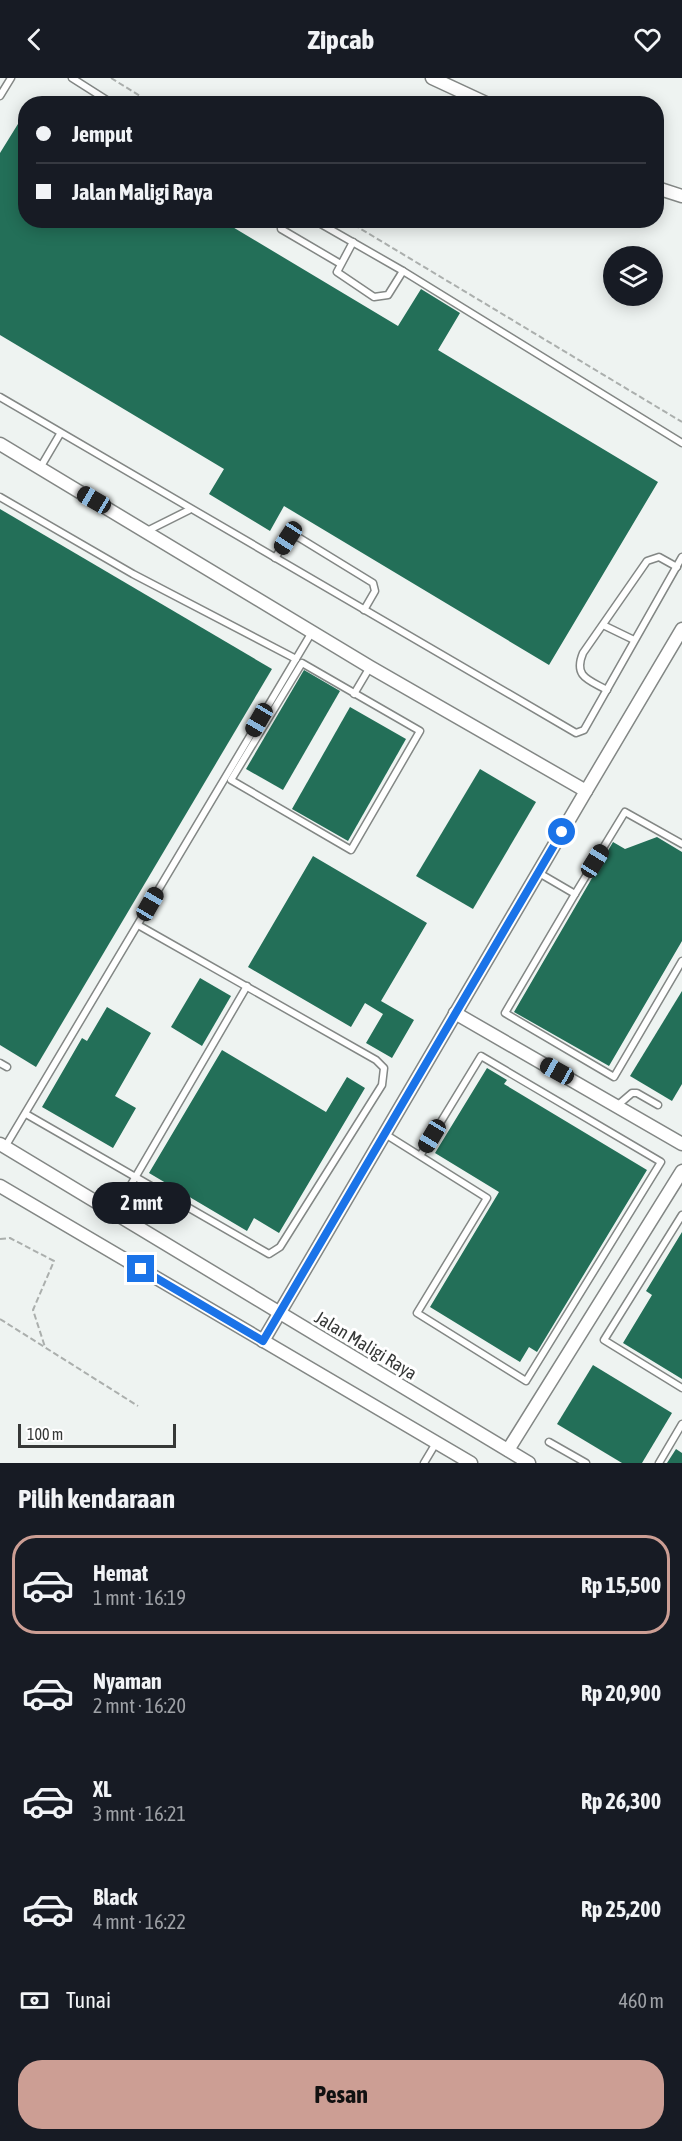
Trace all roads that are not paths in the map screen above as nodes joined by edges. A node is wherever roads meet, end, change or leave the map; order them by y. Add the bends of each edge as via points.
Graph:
1 (11, 78) edge
2 (72, 78) edge
3 (432, 78) edge
4 (0, 96) edge
5 (100, 96) edge
6 (473, 96) edge
7 (664, 190) edge
8 (682, 196) edge
9 (281, 228) edge
10 (328, 228) edge
11 (353, 242) junction
12 (339, 263) junction
13 (403, 271) junction
14 (0, 397) edge
15 (60, 434) junction
16 (682, 443) edge
17 (0, 444) edge
18 (40, 469) junction
19 (0, 497) edge
20 (189, 510) junction
21 (147, 531) junction
22 (682, 557) edge
23 (275, 558) junction
24 (677, 567) junction
25 (364, 610) junction
26 (603, 625) junction
27 (682, 629) edge
28 (312, 632) junction
29 (634, 640) junction
30 (296, 659) junction
31 (370, 667) junction
32 (607, 690) junction
33 (354, 693) junction
34 (586, 791) junction
35 (682, 844) edge
36 (539, 873) junction
37 (575, 894) junction
38 (138, 925) junction
39 (682, 961) edge
40 (247, 986) junction
41 (455, 1013) junction
42 (0, 1063) edge
43 (7, 1067) dead end
44 (658, 1105) dead end
45 (618, 1106) junction
46 (26, 1114) junction
47 (385, 1134) junction
48 (682, 1144) edge
49 (2, 1149) edge
50 (420, 1156) junction
51 (682, 1171) edge
52 (136, 1177) junction
53 (0, 1186) edge
54 (115, 1212) junction
55 (682, 1215) edge
56 (279, 1314) junction
57 (263, 1341) junction
58 (682, 1388) edge
59 (682, 1425) edge
60 (549, 1442) dead end
61 (436, 1443) junction
62 (508, 1450) junction
63 (424, 1463) edge
64 (471, 1463) edge
65 (529, 1463) edge
66 (586, 1463) edge
67 (659, 1463) edge

1 - 4 lane
2 - 5 lane
3 - 6 street
7 - 8 street
9 - 12 lane
10 - 11 lane
11 - 12 lane
11 - 13 lane
12 - 13 lane via 339,274 375,297 388,296
13 - 16 lane
14 - 15 lane
15 - 18 lane
15 - 20 lane
17 - 18 street
18 - 21 street
19 - 30 lane via 133,574
20 - 21 lane
20 - 23 lane
21 - 28 street
22 - 24 lane
23 - 25 lane
23 - 25 lane via 288,538 298,537 373,583 375,591
24 - 26 lane via 659,557 647,561
24 - 29 lane
25 - 32 lane via 576,733 584,730
26 - 29 lane
26 - 32 lane via 579,663 585,678
27 - 34 street
28 - 30 lane
28 - 31 street
29 - 32 lane
30 - 38 lane
31 - 33 lane
31 - 34 street
33 - 33 lane via 302,663 231,780 351,850 420,732
34 - 36 street
35 - 37 lane via 625,812
36 - 37 lane
36 - 41 street
37 - 39 lane via 505,1013 614,1077
38 - 40 lane
38 - 46 lane
40 - 52 lane
40 - 52 lane via 376,1060 384,1068 382,1085 273,1253 265,1253
41 - 45 street
41 - 47 street
42 - 43 lane
44 - 45 lane via 632,1093
45 - 48 street
46 - 49 lane
46 - 52 lane
47 - 50 lane
47 - 56 street
49 - 54 street, Jalan Maligi Raya
50 - 50 lane via 481,1056 661,1162 526,1381 417,1314 487,1198
51 - 62 street
52 - 54 lane
53 - 57 street
54 - 56 street, Jalan Maligi Raya
55 - 58 lane via 604,1340
56 - 57 street
56 - 62 street, Jalan Maligi Raya
57 - 61 street
59 - 67 lane
60 - 66 lane
61 - 63 lane
61 - 64 street
62 - 65 street, Jalan Maligi Raya

